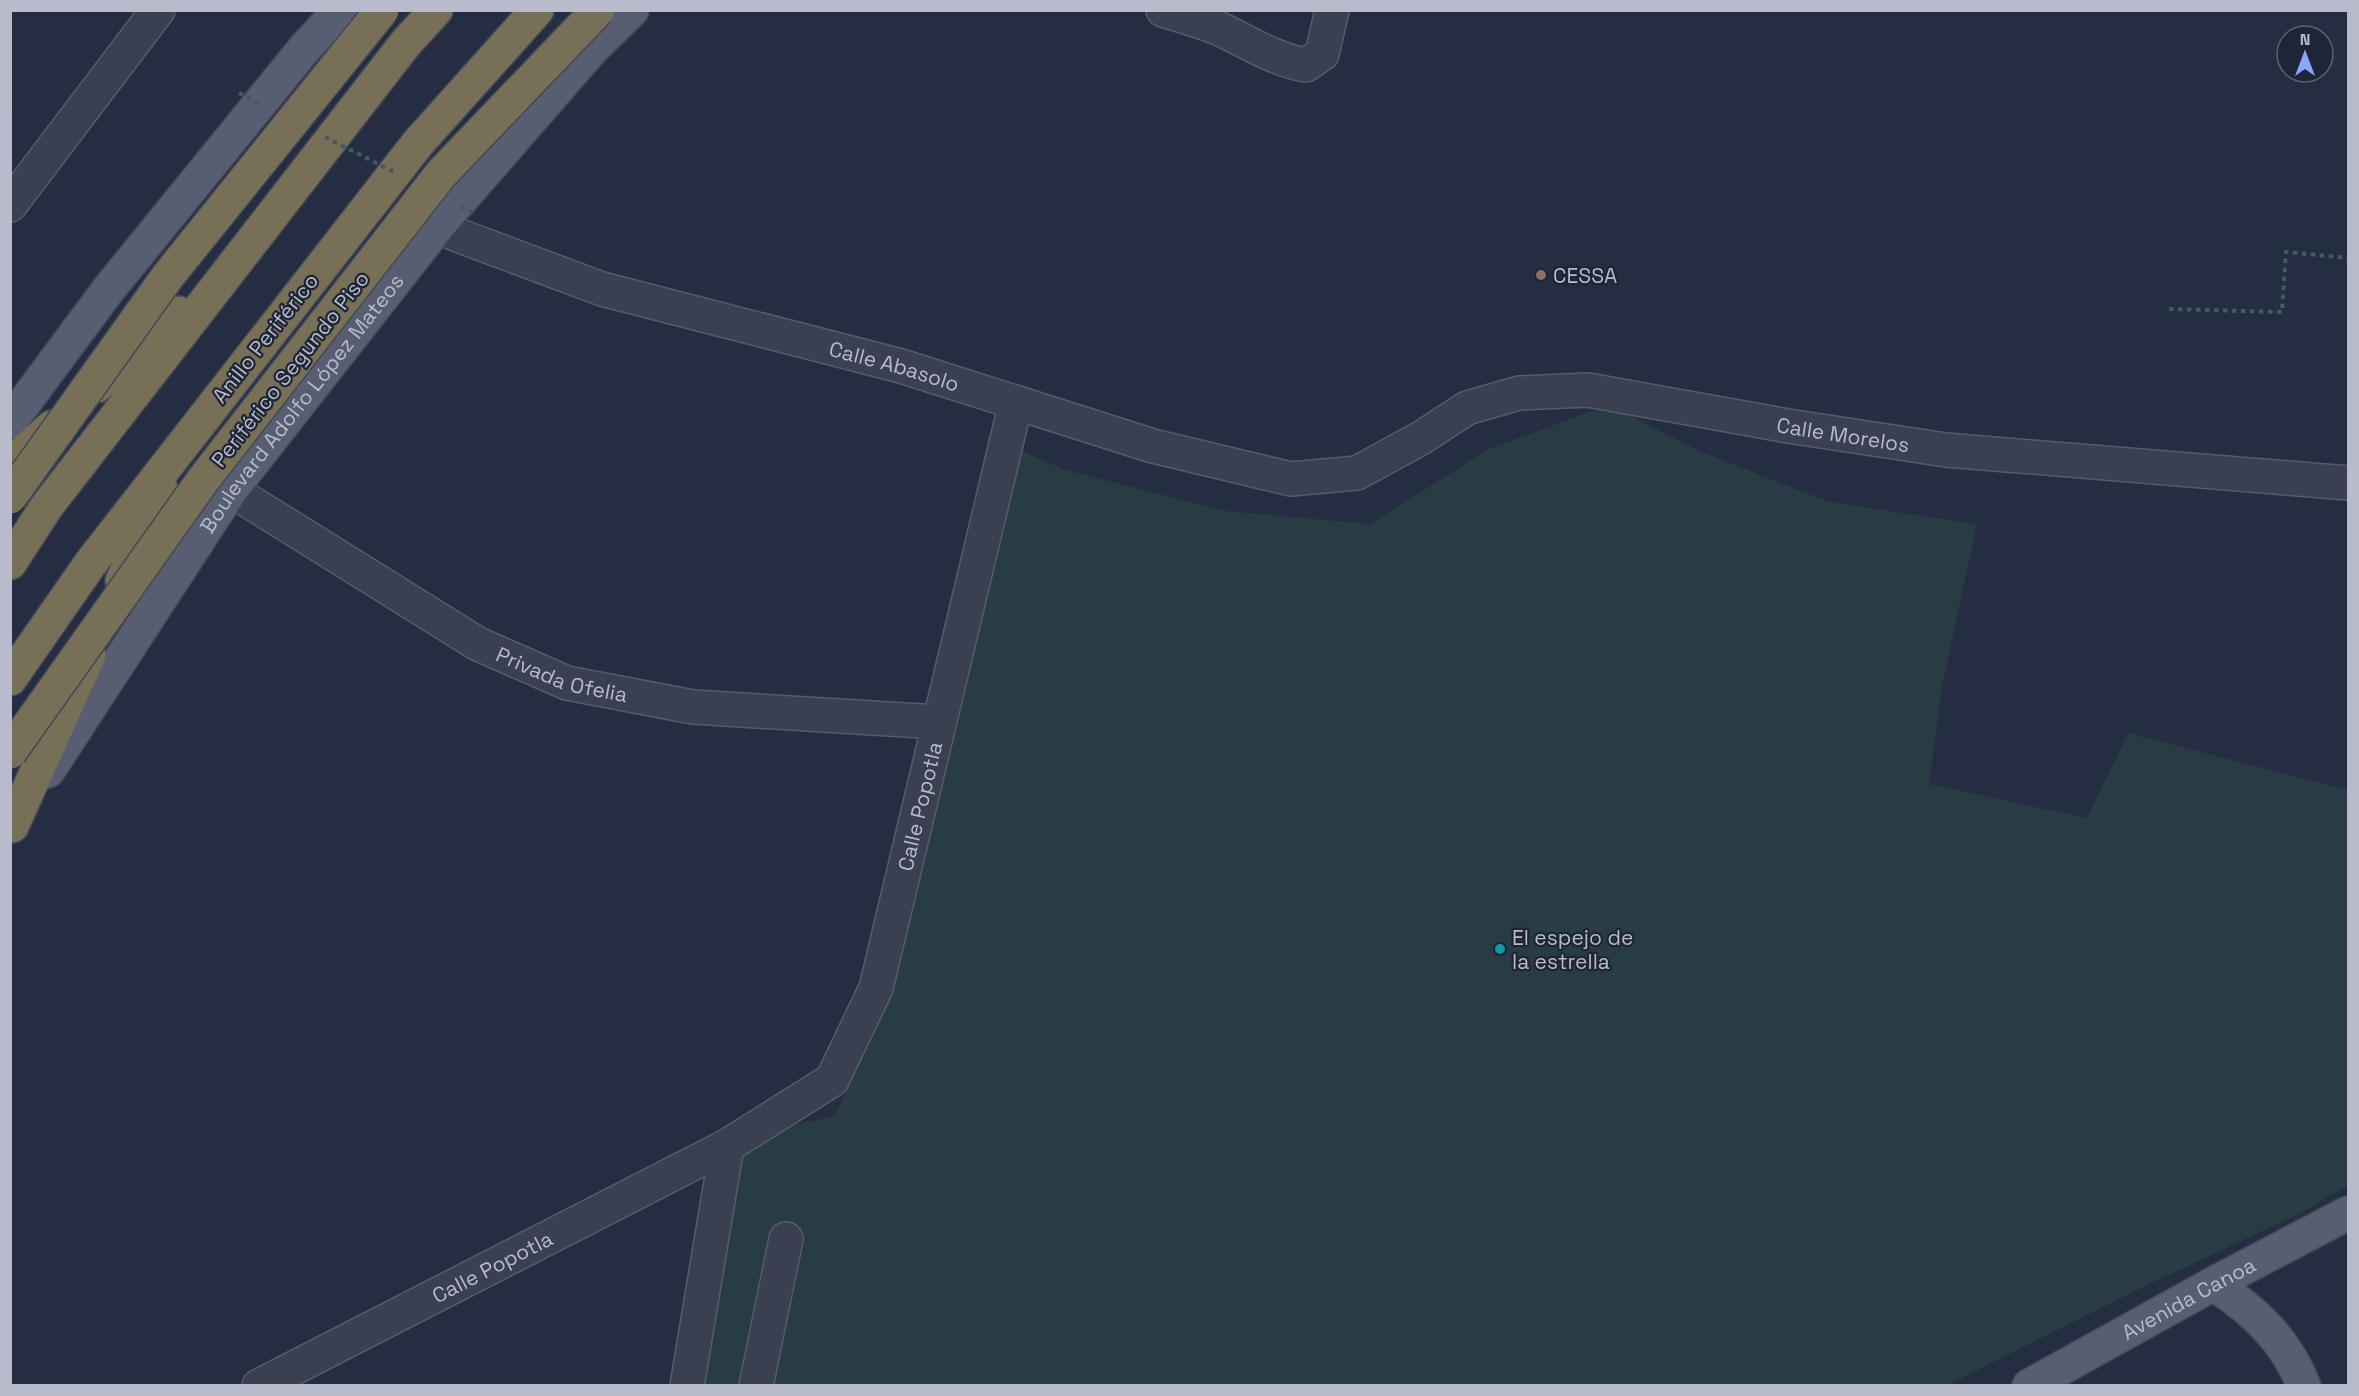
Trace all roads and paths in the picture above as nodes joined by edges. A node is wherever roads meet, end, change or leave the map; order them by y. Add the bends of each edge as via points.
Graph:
1 (158, 10) edge
2 (340, 10) edge
3 (382, 10) edge
4 (436, 10) edge
5 (537, 10) edge
6 (598, 10) edge
7 (632, 10) edge
8 (1162, 10) edge
9 (1332, 10) edge
10 (239, 93) dead end
11 (269, 109) dead end
12 (321, 135) dead end
13 (403, 177) dead end
14 (10, 205) edge
15 (475, 214) dead end
16 (446, 215) junction
17 (243, 255) junction
18 (2349, 258) edge
19 (2169, 309) dead end
20 (1016, 402) junction
21 (10, 422) edge
22 (184, 442) junction
23 (10, 464) edge
24 (1357, 473) joint
25 (2349, 483) edge
26 (231, 490) junction
27 (10, 497) edge
28 (10, 563) edge
29 (10, 679) edge
30 (938, 722) junction
31 (10, 752) edge
32 (11, 827) edge
33 (726, 1146) junction
34 (2349, 1213) edge
35 (786, 1239) dead end
36 (2212, 1284) junction
37 (259, 1386) edge
38 (687, 1386) edge
39 (756, 1386) edge
40 (2029, 1386) edge
41 (2304, 1386) edge

1 - 14 street
2 - 21 main road via 108,290
3 - 27 highway, bridge via 168,276
4 - 17 highway via 405,44
5 - 22 highway, Anillo Periférico via 418,143
6 - 31 highway, Periférico Segundo Piso, bridge via 441,174 203,480
7 - 16 main road, Boulevard Adolfo López Mateos via 592,49
8 - 9 street via 1218,28 1288,62 1306,65 1322,54
10 - 11 path, bridge
12 - 13 path, bridge
15 - 16 path, bridge
16 - 20 street, Calle Abasolo via 460,236 603,289 901,366
16 - 26 main road, Boulevard Adolfo López Mateos
17 - 23 highway
17 - 28 highway via 47,506
18 - 19 path via 2286,252 2283,312
20 - 24 street, Calle Abasolo via 1153,446 1291,479
20 - 30 street, Calle Popotla
22 - 29 highway, Anillo Periférico via 90,564
22 - 32 highway
24 - 25 street, Calle Morelos via 1467,408 1519,393 1588,390 1946,450
26 - 30 street, Privada Ofelia via 478,644 567,683 693,707
26 - 32 main road, Boulevard Adolfo López Mateos
30 - 33 street, Calle Popotla via 876,988 832,1080
33 - 37 street, Calle Popotla
33 - 38 street
34 - 36 main road, Avenida Canoa
35 - 39 street
36 - 40 main road, Avenida Canoa
36 - 41 main road via 2262,1320 2283,1345

